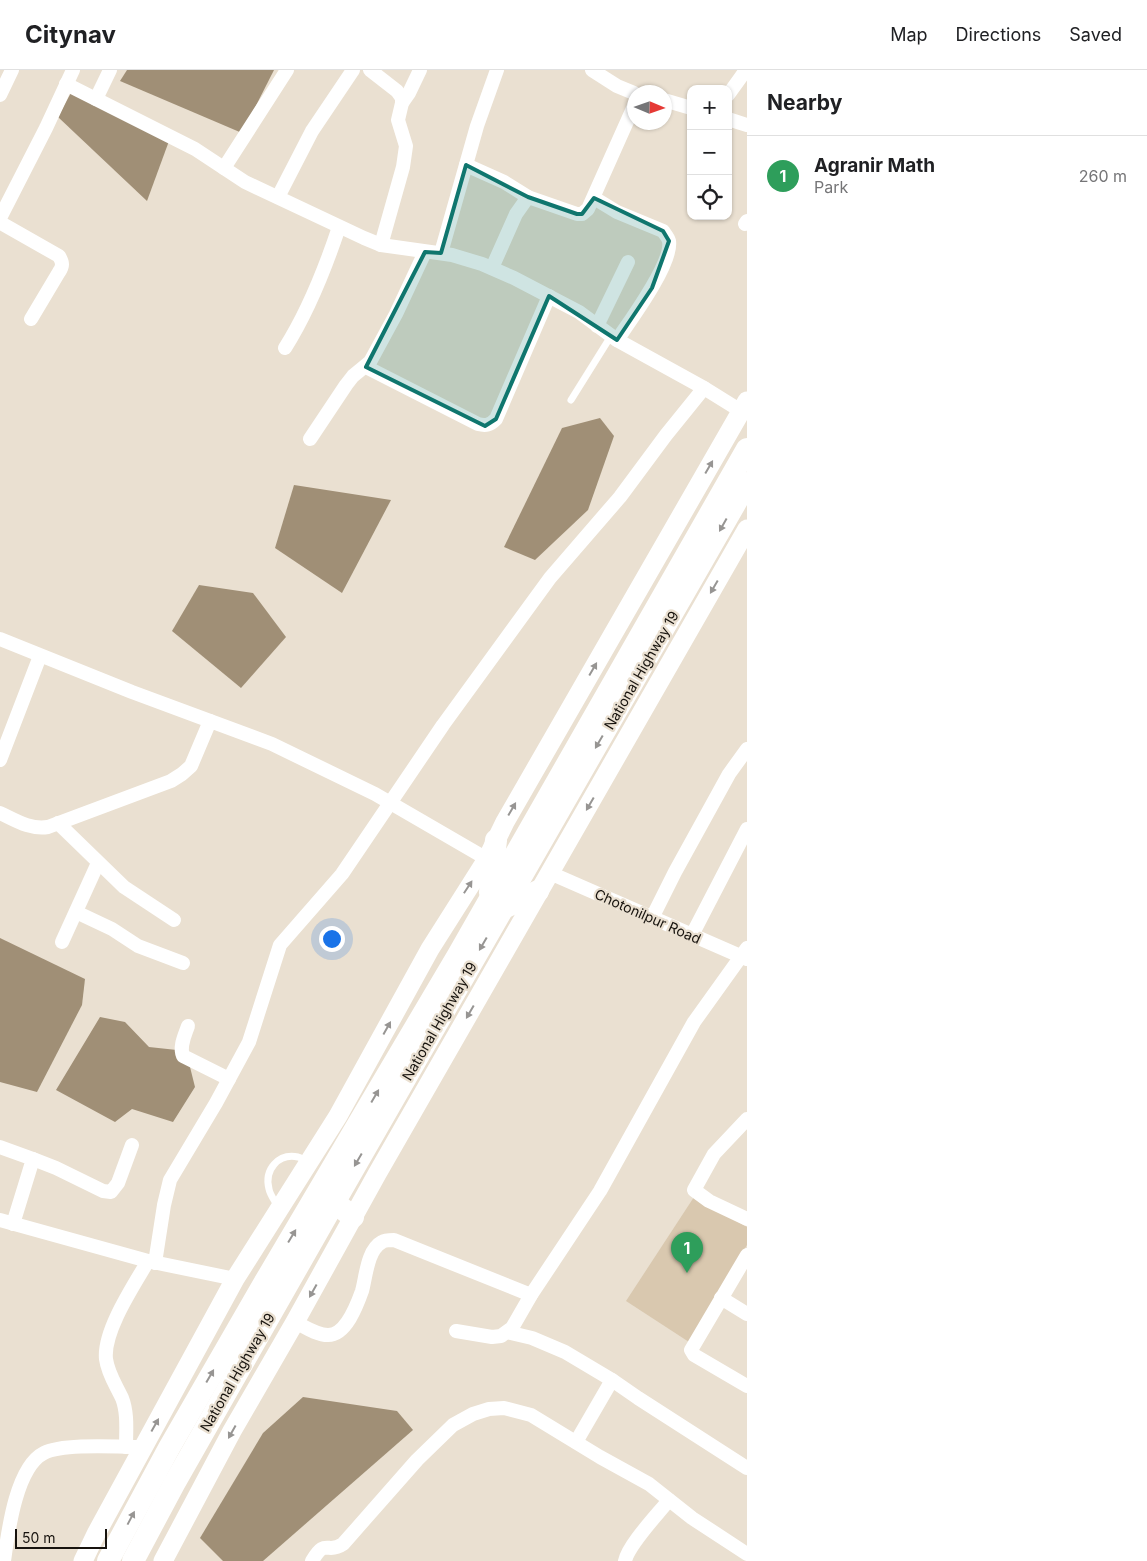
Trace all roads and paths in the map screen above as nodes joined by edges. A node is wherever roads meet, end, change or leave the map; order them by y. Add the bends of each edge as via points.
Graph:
1 (12, 70) edge
2 (73, 70) edge
3 (110, 70) edge
4 (287, 70) edge
5 (353, 70) edge
6 (370, 70) edge
7 (420, 70) edge
8 (497, 70) edge
9 (592, 70) edge
10 (746, 70) edge
11 (66, 84) junction
12 (732, 89) edge
13 (627, 90) edge
14 (0, 95) edge
15 (96, 98) junction
16 (0, 101) edge
17 (672, 102) edge
18 (402, 103) junction
19 (687, 107) edge
20 (732, 120) edge
21 (627, 121) edge
22 (747, 125) edge
23 (466, 165) junction
24 (224, 168) junction
25 (278, 198) junction
26 (528, 198) junction
27 (594, 198) junction
28 (339, 227) junction
29 (381, 246) junction
30 (425, 252) junction
31 (441, 253) junction
32 (628, 262) dead end
33 (492, 268) junction
34 (549, 296) junction
35 (31, 319) dead end
36 (597, 326) junction
37 (614, 338) junction
38 (285, 348) dead end
39 (366, 367) junction
40 (704, 388) junction
41 (571, 400) dead end
42 (744, 406) edge
43 (310, 439) dead end
44 (747, 449) edge
45 (747, 482) edge
46 (747, 529) edge
47 (0, 639) edge
48 (40, 656) junction
49 (210, 721) junction
50 (747, 749) edge
51 (0, 760) edge
52 (390, 802) junction
53 (0, 813) edge
54 (58, 823) junction
55 (747, 829) edge
56 (491, 850) junction
57 (98, 862) junction
58 (544, 882) junction
59 (496, 904) junction
60 (76, 912) junction
61 (652, 918) junction
62 (174, 920) dead end
63 (692, 935) junction
64 (62, 942) dead end
65 (745, 954) edge
66 (183, 963) dead end
67 (188, 1026) dead end
68 (229, 1079) junction
69 (747, 1119) edge
70 (132, 1145) dead end
71 (0, 1146) edge
72 (33, 1159) junction
73 (309, 1161) junction
74 (334, 1202) junction
75 (278, 1208) junction
76 (353, 1217) junction
77 (747, 1219) edge
78 (7, 1222) edge
79 (747, 1255) edge
80 (151, 1262) junction
81 (235, 1279) junction
82 (531, 1294) junction
83 (721, 1298) junction
84 (747, 1314) edge
85 (295, 1322) junction
86 (456, 1331) dead end
87 (507, 1332) junction
88 (612, 1380) junction
89 (747, 1386) edge
90 (576, 1442) junction
91 (134, 1447) junction
92 (747, 1468) edge
93 (669, 1500) junction
94 (747, 1554) edge
95 (4, 1561) edge
96 (83, 1561) edge
97 (108, 1561) edge
98 (133, 1561) edge
99 (163, 1561) edge
100 (312, 1561) edge
101 (625, 1561) edge

1 - 14 street
2 - 11 street
3 - 15 street
4 - 24 street
5 - 25 street via 312,131
6 - 18 street via 397,91
7 - 18 street
8 - 23 street
9 - 13 street
10 - 12 street
11 - 15 street
11 - 35 street via 0,218 1,223 59,256 62,261 60,272
14 - 16 street
15 - 24 street
17 - 19 street
18 - 29 street via 398,126 404,139 405,155
20 - 22 street
21 - 27 street
23 - 26 street via 504,182
23 - 31 street
24 - 25 street
25 - 28 street
26 - 27 street via 582,214
26 - 33 street via 516,214
27 - 37 street via 617,212 662,231 669,241 652,288
28 - 29 street
28 - 38 street via 311,301
29 - 30 street
30 - 31 street
30 - 39 street
31 - 33 street
32 - 36 street
33 - 34 street
34 - 36 street
34 - 39 street via 496,419 485,426
36 - 37 street
37 - 40 street
37 - 41 lane
39 - 43 street via 346,384
40 - 42 street
40 - 52 street via 620,496 550,578
56 -> 42 main road
44 - 59 highway
45 -> 59 highway, National Highway 19
46 -> 58 main road
47 - 48 street
48 - 49 street
48 - 51 street
49 - 52 street via 272,744
49 - 54 street via 191,766 182,774
50 - 61 street via 729,774
52 - 56 street
52 - 68 street via 342,874 280,945 250,1042
53 - 54 street via 32,827
54 - 57 street
55 - 63 street
56 - 59 highway
73 -> 56 main road via 338,1116 430,949
57 - 60 street
57 - 62 street via 124,887
58 - 59 highway
58 - 61 street, Chotonilpur Road
58 -> 76 main road
59 -> 74 highway, National Highway 19
97 -> 59 highway via 189,1414
60 - 64 street
60 - 66 street via 138,946
61 - 63 street, Chotonilpur Road
63 - 65 street, Chotonilpur Road
65 - 82 street via 694,1022 600,1191
67 - 68 street via 182,1045 183,1056
68 - 80 street via 170,1180
69 - 77 street via 714,1154 694,1190
70 - 72 street via 118,1183 111,1192
71 - 72 street
72 - 78 street
73 - 75 main road
73 - 75 lane via 297,1157 281,1159 269,1170 269,1189
74 - 76 highway
74 - 98 highway, National Highway 19
75 - 81 main road
76 -> 85 main road
78 - 80 street
79 - 83 street
80 - 81 street
80 - 91 street via 117,1316 106,1349 110,1374 124,1405
91 -> 81 main road
82 - 85 street via 394,1240 382,1242 374,1250 362,1292 345,1325 336,1333 328,1335
82 - 87 street
83 - 84 street
83 - 89 street via 691,1350 694,1355
85 -> 99 main road
86 - 87 street via 492,1337
87 - 88 street via 565,1352
88 - 90 street
88 - 92 street
90 - 93 street
90 - 100 street via 531,1415 504,1408 473,1414 453,1425 417,1460 343,1544 337,1548 322,1548
91 - 95 street via 55,1449 33,1460 24,1474 8,1528
91 - 96 main road
93 - 94 street
93 - 101 street via 644,1530

